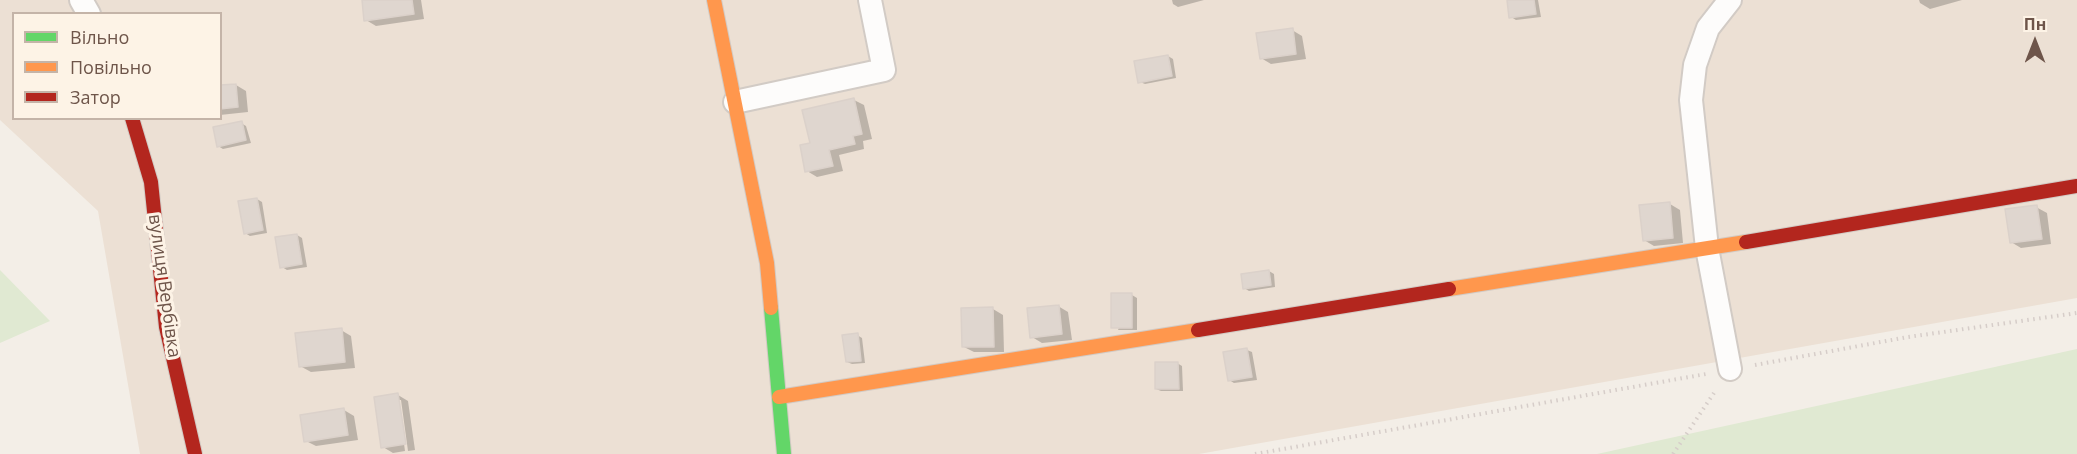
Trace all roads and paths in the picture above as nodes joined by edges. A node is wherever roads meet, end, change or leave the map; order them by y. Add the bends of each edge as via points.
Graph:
1 (714, 0) edge
2 (870, 0) edge
3 (1730, 0) edge
4 (735, 102) junction
5 (133, 120) edge
6 (2077, 186) edge
7 (1707, 248) junction
8 (2077, 313) edge
9 (1730, 369) junction
10 (779, 397) junction
11 (195, 454) edge
12 (784, 454) edge
13 (1255, 454) edge
14 (1673, 454) edge

1 - 4 street
2 - 4 street via 884,70
3 - 7 street via 1708,28 1695,65 1691,100
4 - 10 street via 767,263
5 - 11 street, вулиця Вербівка via 151,182 166,327
6 - 7 street
7 - 9 street
7 - 10 street
8 - 9 path via 1908,337
9 - 13 path
9 - 14 path
10 - 12 street

